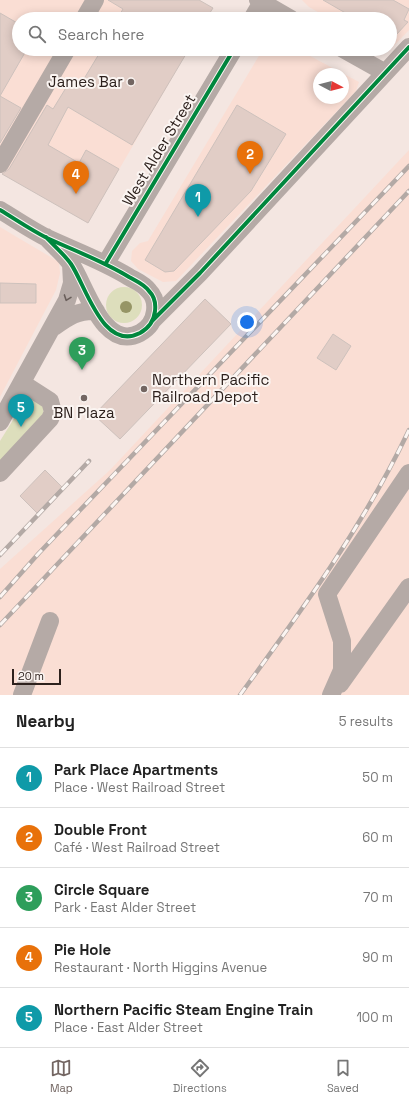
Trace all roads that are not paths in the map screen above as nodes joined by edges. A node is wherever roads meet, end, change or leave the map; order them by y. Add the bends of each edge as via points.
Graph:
1 (92, 1) edge
2 (261, 1) edge
3 (87, 12) edge
4 (256, 12) edge
5 (279, 12) edge
6 (409, 47) edge
7 (63, 56) edge
8 (230, 56) edge
9 (355, 56) edge
10 (384, 72) junction
11 (0, 164) edge
12 (0, 210) edge
13 (46, 237) junction
14 (106, 263) junction
15 (70, 264) junction
16 (200, 273) junction
17 (142, 285) junction
18 (96, 311) junction
19 (152, 321) junction
20 (52, 329) junction
21 (22, 383) junction
22 (0, 422) edge
23 (0, 473) edge
24 (409, 473) edge
25 (409, 587) edge
26 (50, 620) dead end
27 (22, 695) edge
28 (332, 695) edge

1 - 3 street
2 - 4 street
2 - 5 street
6 - 10 street
7 - 11 street
8 - 14 street, West Alder Street
9 - 10 street
10 - 16 street
12 - 13 street
13 - 14 street
13 - 15 street
14 - 17 street
15 - 18 street
15 -> 20 street via 72,283 67,300
16 - 17 street via 180,288 171,290
16 - 19 street
17 - 19 street via 150,292 154,301
18 - 19 street via 109,329 121,335 139,333
18 - 20 street via 84,310 74,313
20 - 21 street
21 - 22 street
21 - 23 street via 50,401 53,412 50,419
24 - 28 street via 327,594 342,641 342,670
25 - 28 street
26 - 27 street

